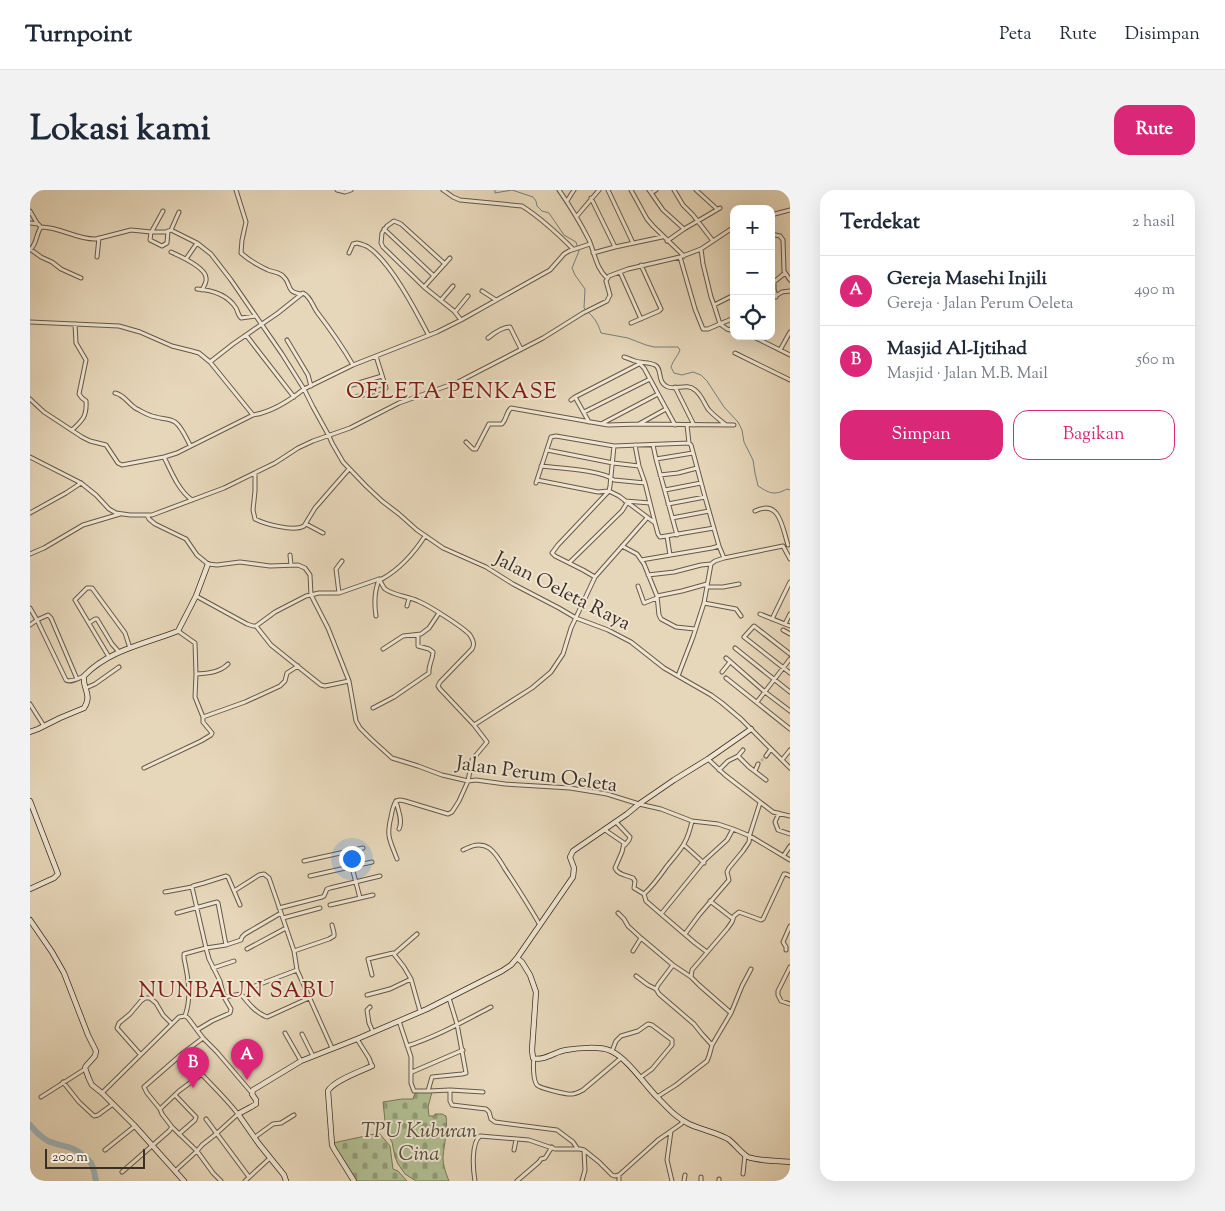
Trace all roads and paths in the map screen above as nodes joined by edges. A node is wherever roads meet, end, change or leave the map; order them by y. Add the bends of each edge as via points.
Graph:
1 (236, 190) edge
2 (337, 190) edge
3 (351, 190) edge
4 (443, 190) edge
5 (559, 190) edge
6 (574, 190) edge
7 (599, 190) edge
8 (608, 190) edge
9 (631, 190) edge
10 (656, 190) edge
11 (674, 190) edge
12 (696, 190) edge
13 (650, 192) edge
14 (591, 198) junction
15 (567, 201) junction
16 (790, 210) edge
17 (30, 211) edge
18 (162, 211) dead end
19 (179, 212) dead end
20 (775, 214) edge
21 (576, 216) junction
22 (698, 221) junction
23 (30, 223) edge
24 (40, 226) junction
25 (384, 229) junction
26 (684, 229) junction
27 (730, 230) edge
28 (169, 231) junction
29 (152, 232) junction
30 (775, 235) edge
31 (663, 236) junction
32 (99, 238) junction
33 (667, 240) junction
34 (713, 241) junction
35 (197, 243) junction
36 (633, 243) junction
37 (590, 244) junction
38 (615, 247) junction
39 (575, 249) junction
40 (701, 249) junction
41 (30, 250) edge
42 (172, 252) dead end
43 (349, 253) dead end
44 (594, 253) junction
45 (682, 256) junction
46 (97, 257) dead end
47 (450, 258) dead end
48 (186, 259) junction
49 (445, 264) junction
50 (641, 265) junction
51 (620, 272) junction
52 (785, 273) junction
53 (434, 276) junction
54 (80, 278) dead end
55 (607, 278) junction
56 (790, 280) edge
57 (454, 286) dead end
58 (424, 287) junction
59 (197, 289) dead end
60 (202, 290) junction
61 (482, 291) dead end
62 (790, 291) edge
63 (302, 294) junction
64 (732, 295) edge
65 (468, 296) dead end
66 (776, 297) joint
67 (441, 300) junction
68 (496, 300) junction
69 (714, 305) junction
70 (455, 312) junction
71 (256, 316) junction
72 (641, 319) junction
73 (461, 320) junction
74 (730, 320) edge
75 (30, 322) edge
76 (631, 323) dead end
77 (76, 324) junction
78 (262, 324) junction
79 (720, 324) junction
80 (730, 330) edge
81 (790, 332) edge
82 (428, 334) junction
83 (246, 335) junction
84 (488, 338) dead end
85 (287, 340) dead end
86 (762, 340) edge
87 (522, 349) junction
88 (780, 350) junction
89 (735, 353) dead end
90 (790, 355) edge
91 (376, 356) junction
92 (624, 357) dead end
93 (210, 362) junction
94 (638, 363) junction
95 (353, 365) junction
96 (382, 376) junction
97 (650, 379) junction
98 (790, 380) edge
99 (352, 385) dead end
100 (311, 386) junction
101 (675, 387) junction
102 (304, 389) junction
103 (115, 393) dead end
104 (658, 394) junction
105 (294, 397) junction
106 (356, 397) dead end
107 (575, 397) junction
108 (30, 399) edge
109 (571, 400) dead end
110 (666, 409) junction
111 (584, 412) junction
112 (253, 415) junction
113 (589, 422) junction
114 (602, 424) junction
115 (638, 424) junction
116 (675, 425) junction
117 (687, 425) junction
118 (694, 425) junction
119 (726, 425) junction
120 (734, 425) dead end
121 (72, 430) junction
122 (329, 436) junction
123 (466, 442) dead end
124 (689, 444) junction
125 (190, 445) junction
126 (635, 445) junction
127 (653, 445) junction
128 (614, 446) junction
129 (547, 450) junction
130 (692, 453) junction
131 (30, 457) edge
132 (164, 457) junction
133 (656, 459) junction
134 (613, 463) junction
135 (541, 466) junction
136 (639, 466) junction
137 (697, 468) junction
138 (349, 469) junction
139 (255, 473) junction
140 (660, 475) junction
141 (611, 477) junction
142 (81, 483) junction
143 (645, 483) junction
144 (701, 483) junction
145 (665, 490) junction
146 (608, 491) junction
147 (705, 497) junction
148 (192, 500) junction
149 (625, 502) junction
150 (650, 502) junction
151 (668, 504) junction
152 (755, 510) dead end
153 (709, 511) junction
154 (30, 513) edge
155 (120, 514) junction
156 (147, 515) junction
157 (647, 518) junction
158 (672, 518) junction
159 (306, 524) junction
160 (655, 524) junction
161 (714, 528) junction
162 (323, 533) dead end
163 (677, 535) junction
164 (425, 536) junction
165 (668, 536) junction
166 (787, 545) edge
167 (622, 546) junction
168 (719, 546) junction
169 (30, 554) edge
170 (290, 554) dead end
171 (670, 555) junction
172 (724, 558) junction
173 (790, 559) edge
174 (641, 560) junction
175 (342, 562) dead end
176 (570, 563) junction
177 (208, 564) junction
178 (712, 564) junction
179 (291, 565) junction
180 (648, 575) junction
181 (595, 577) junction
182 (379, 579) junction
183 (790, 582) edge
184 (739, 584) dead end
185 (707, 585) junction
186 (638, 586) dead end
187 (339, 593) junction
188 (311, 595) junction
189 (196, 596) junction
190 (657, 597) junction
191 (409, 598) junction
192 (704, 603) junction
193 (407, 606) dead end
194 (30, 608) edge
195 (438, 613) junction
196 (760, 614) dead end
197 (790, 614) edge
198 (376, 616) dead end
199 (741, 616) dead end
200 (576, 618) junction
201 (772, 619) junction
202 (38, 620) junction
203 (89, 623) junction
204 (785, 624) junction
205 (30, 625) edge
206 (256, 626) junction
207 (790, 626) edge
208 (695, 629) junction
209 (782, 630) dead end
210 (178, 631) junction
211 (790, 634) edge
212 (418, 635) junction
213 (130, 648) junction
214 (735, 648) dead end
215 (383, 649) dead end
216 (119, 652) junction
217 (790, 654) edge
218 (109, 658) junction
219 (726, 658) dead end
220 (790, 659) edge
221 (730, 662) junction
222 (228, 664) dead end
223 (119, 666) dead end
224 (298, 666) junction
225 (783, 668) junction
226 (722, 672) dead end
227 (790, 673) edge
228 (196, 674) junction
229 (84, 676) junction
230 (678, 676) junction
231 (726, 678) dead end
232 (77, 679) junction
233 (774, 680) junction
234 (349, 681) junction
235 (86, 688) junction
236 (765, 692) junction
237 (790, 692) edge
238 (757, 702) junction
239 (30, 704) edge
240 (374, 708) dead end
241 (790, 711) edge
242 (203, 717) junction
243 (474, 725) junction
244 (44, 726) junction
245 (790, 728) edge
246 (751, 729) junction
247 (30, 732) edge
248 (771, 749) junction
249 (743, 750) dead end
250 (790, 750) edge
251 (738, 756) junction
252 (766, 756) tunnel mouth
253 (708, 760) junction
254 (782, 760) junction
255 (758, 764) tunnel mouth
256 (144, 768) dead end
257 (790, 768) edge
258 (719, 770) junction
259 (755, 771) junction
260 (468, 780) junction
261 (766, 780) dead end
262 (30, 801) edge
263 (396, 802) junction
264 (760, 803) junction
265 (639, 804) junction
266 (779, 813) junction
267 (790, 816) edge
268 (692, 821) junction
269 (616, 822) junction
270 (399, 829) dead end
271 (604, 829) junction
272 (733, 829) junction
273 (790, 834) edge
274 (750, 836) junction
275 (624, 845) junction
276 (684, 845) junction
277 (790, 846) edge
278 (363, 848) dead end
279 (463, 850) dead end
280 (348, 852) junction
281 (784, 855) junction
282 (397, 859) dead end
283 (790, 860) edge
284 (304, 861) dead end
285 (372, 862) dead end
286 (704, 863) junction
287 (352, 866) junction
288 (310, 876) dead end
289 (380, 876) dead end
290 (790, 876) edge
291 (356, 882) junction
292 (192, 887) junction
293 (30, 889) edge
294 (234, 891) junction
295 (166, 892) dead end
296 (644, 894) junction
297 (373, 895) dead end
298 (360, 898) junction
299 (710, 901) junction
300 (240, 905) dead end
301 (330, 905) dead end
302 (196, 907) junction
303 (279, 908) junction
304 (320, 908) dead end
305 (177, 913) dead end
306 (281, 913) junction
307 (618, 914) dead end
308 (661, 914) junction
309 (283, 918) junction
310 (732, 918) junction
311 (30, 920) edge
312 (332, 925) dead end
313 (540, 926) junction
314 (790, 926) edge
315 (286, 928) junction
316 (417, 934) dead end
317 (685, 934) junction
318 (641, 938) junction
319 (226, 945) junction
320 (206, 948) junction
321 (247, 949) dead end
322 (786, 950) dead end
323 (294, 951) junction
324 (633, 951) dead end
325 (707, 952) junction
326 (394, 954) junction
327 (518, 958) junction
328 (234, 961) dead end
329 (673, 964) junction
330 (790, 967) edge
331 (213, 968) junction
332 (752, 969) dead end
333 (297, 970) junction
334 (372, 975) dead end
335 (636, 976) dead end
336 (691, 976) junction
337 (411, 979) junction
338 (255, 986) dead end
339 (656, 989) junction
340 (368, 995) dead end
341 (224, 997) junction
342 (448, 997) junction
343 (309, 998) junction
344 (790, 1004) edge
345 (370, 1007) dead end
346 (491, 1007) dead end
347 (420, 1011) junction
348 (731, 1014) junction
349 (185, 1016) junction
350 (399, 1020) junction
351 (172, 1024) junction
352 (458, 1024) junction
353 (197, 1030) junction
354 (373, 1032) junction
355 (285, 1034) dead end
356 (302, 1034) dead end
357 (203, 1038) junction
358 (358, 1039) junction
359 (712, 1045) junction
360 (407, 1046) junction
361 (332, 1048) junction
362 (463, 1050) junction
363 (612, 1051) junction
364 (183, 1053) junction
365 (140, 1054) junction
366 (313, 1056) junction
367 (534, 1058) junction
368 (621, 1058) junction
369 (300, 1061) junction
370 (372, 1066) joint
371 (85, 1067) junction
372 (412, 1072) junction
373 (202, 1074) junction
374 (640, 1077) junction
375 (63, 1082) junction
376 (450, 1090) junction
377 (428, 1091) junction
378 (251, 1092) junction
379 (483, 1092) dead end
380 (102, 1093) junction
381 (175, 1095) junction
382 (41, 1097) dead end
383 (657, 1097) junction
384 (113, 1104) junction
385 (160, 1109) junction
386 (238, 1114) junction
387 (294, 1115) dead end
388 (206, 1119) dead end
389 (684, 1121) junction
390 (135, 1126) junction
391 (172, 1127) junction
392 (671, 1131) junction
393 (179, 1134) junction
394 (216, 1134) junction
395 (255, 1137) junction
396 (516, 1140) junction
397 (153, 1146) junction
398 (552, 1147) junction
399 (577, 1148) junction
400 (105, 1150) dead end
401 (197, 1150) junction
402 (514, 1150) dead end
403 (584, 1150) junction
404 (745, 1155) junction
405 (270, 1158) junction
406 (790, 1162) edge
407 (175, 1171) junction
408 (122, 1172) dead end
409 (742, 1174) dead end
410 (619, 1175) junction
411 (684, 1175) dead end
412 (249, 1177) junction
413 (184, 1181) edge
414 (221, 1181) edge
415 (245, 1181) edge
416 (286, 1181) edge
417 (354, 1181) edge
418 (475, 1181) edge
419 (516, 1181) edge
420 (582, 1181) edge
421 (619, 1181) edge
422 (672, 1181) edge
423 (684, 1181) edge

1 - 63 street via 246,222 242,254 267,270 282,274 290,290
2 - 3 street
4 - 39 street via 460,200 522,206
5 - 15 street
6 - 15 street
7 - 14 street
8 - 36 street
9 - 31 street via 647,219
10 - 13 street
11 - 22 street
12 - 22 street via 718,208
13 - 26 street via 663,210
14 - 21 street
14 - 38 street
15 - 21 street
16 - 20 street
17 - 24 street
18 - 29 street
19 - 28 street
21 - 37 street
22 - 26 street
22 - 34 street
23 - 24 street
24 - 32 street via 83,238
24 - 41 street
25 - 49 street via 394,221 401,224
25 - 53 street
25 - 58 street via 382,247
26 - 33 street
27 - 34 street
28 - 29 street
28 - 29 street via 166,244 162,246 150,240
28 - 35 street, Jalan Oeleta Raya
29 - 32 street via 131,230
30 - 52 street via 783,240
31 - 33 street
31 - 36 street
32 - 46 street
33 - 45 street
34 - 40 street
35 - 48 street
35 - 71 street, Jalan Oeleta Raya via 211,254
36 - 38 street
37 - 39 street
37 - 44 street
38 - 44 street
39 - 68 street via 564,254 550,270
40 - 45 street
40 - 69 street
41 - 54 street
42 - 48 street
43 - 82 street via 357,243 373,251 392,273
44 - 55 street via 599,269
45 - 50 street
45 - 79 street via 702,328 706,330
47 - 49 street
48 - 60 street via 206,275
49 - 53 street
50 - 51 street
50 - 72 street via 661,309
51 - 55 street
51 - 72 street
52 - 56 street
52 - 66 street via 774,282
53 - 58 street
55 - 87 street via 610,295 607,301
57 - 67 street
58 - 67 street
59 - 60 street
60 - 71 street via 224,296 242,318
61 - 68 street
62 - 66 street
63 - 78 street
63 - 95 street via 308,296
64 - 69 street
65 - 70 street
67 - 70 street
68 - 73 street
69 - 79 street
70 - 73 street
71 - 78 street, Jalan Oeleta Raya
72 - 76 street
73 - 82 street
74 - 79 street
75 - 77 street
77 - 93 street via 125,327 199,353
77 - 121 street via 76,343 86,360 79,394 86,400 86,410
78 - 83 street
78 - 102 street, Jalan Oeleta Raya
79 - 80 street
81 - 88 street
82 - 91 street
83 - 93 street
83 - 105 street
84 - 87 street via 507,327
85 - 100 street
86 - 88 street
87 - 122 street via 458,382 399,403
88 - 90 street
89 - 98 street
91 - 95 street
91 - 96 street
92 - 94 street
93 - 112 street
94 - 97 street
94 - 101 street via 655,365 662,382
94 - 107 street
95 - 100 street
96 - 99 street
96 - 106 street via 386,388
97 - 104 street
97 - 111 street
100 - 102 street
101 - 118 street
101 - 119 street via 694,389 710,411
102 - 105 street
102 - 122 street, Jalan Oeleta Raya
103 - 125 street via 122,394 133,407 144,413 174,421
104 - 110 street
104 - 114 street
105 - 112 street
107 - 109 street
107 - 111 street
108 - 121 street
110 - 115 street
110 - 116 street
111 - 113 street
112 - 125 street
113 - 114 street
113 - 123 street via 511,408 502,424 489,424 476,449
114 - 115 street
115 - 116 street
116 - 117 street
117 - 118 street
117 - 124 street
118 - 119 street
119 - 120 street
121 - 132 street via 90,442 106,445 120,464
122 - 138 street, Jalan Oeleta Raya
122 - 139 street via 298,448
124 - 127 street
124 - 130 street
125 - 132 street
126 - 127 street
126 - 128 street
126 - 136 street
127 - 133 street
128 - 129 street via 556,436 551,437
128 - 134 street
129 - 134 street
129 - 135 street
130 - 133 street
130 - 137 street
131 - 142 street
132 - 148 street via 179,486
133 - 140 street
134 - 136 street
134 - 141 street
135 - 141 street
135 - 146 street via 536,482
136 - 143 street
137 - 140 street
137 - 144 street
138 - 159 street via 315,508
138 - 164 street, Jalan Oeleta Raya
139 - 148 street
139 - 159 street via 254,519 300,529
140 - 145 street
141 - 143 street
141 - 146 street
142 - 154 street
142 - 155 street
143 - 150 street
144 - 145 street
144 - 147 street
145 - 151 street
146 - 149 street
146 - 176 street via 553,551 552,554
147 - 151 street
147 - 153 street
148 - 156 street
149 - 150 street
149 - 157 street
149 - 176 street via 622,510
150 - 160 street
151 - 158 street
152 - 166 street via 764,507 779,516
153 - 158 street
153 - 161 street
155 - 156 street
155 - 169 street via 83,525
156 - 177 street via 155,524 186,539
157 - 160 street
157 - 167 street
158 - 163 street
159 - 162 street
160 - 165 street via 659,536
161 - 163 street
161 - 168 street
163 - 165 street
164 - 182 street via 409,557 386,577
164 - 200 street, Jalan Oeleta Raya
165 - 171 street
166 - 172 street
166 - 173 street
167 - 174 street
167 - 181 street
168 - 171 street
168 - 172 street
170 - 179 street
171 - 174 street
172 - 178 street
174 - 180 street
175 - 187 street via 336,569
176 - 181 street
177 - 179 street
177 - 189 street
178 - 180 street
178 - 185 street
179 - 188 street, Jalan Perum Oeleta via 300,565 308,571
180 - 190 street
181 - 200 street
182 - 187 street
182 - 191 street via 384,588
182 - 198 street via 375,589
183 - 201 street
184 - 185 street
185 - 190 street
185 - 192 street
186 - 190 street via 644,603
187 - 188 street
188 - 206 street via 287,605
188 - 234 street, Jalan Perum Oeleta
189 - 206 street
189 - 210 street
190 - 208 street via 662,620 676,627
191 - 193 street
191 - 195 street
192 - 199 street via 736,608
192 - 208 street
194 - 202 street
195 - 212 street via 429,628
195 - 243 street via 464,630 474,642 472,649 438,686
196 - 201 street
197 - 204 street
200 - 230 street, Jalan Oeleta Raya via 626,639
200 - 243 street via 563,654 551,672
201 - 204 street
202 - 205 street
202 - 232 street via 66,680
202 - 232 street via 48,615 51,618
203 - 213 street via 75,600 90,588 125,633
203 - 216 street via 97,619
203 - 218 street
204 - 207 street
206 - 224 street via 271,645
208 - 230 street
209 - 211 street
210 - 213 street
210 - 228 street via 195,644
212 - 215 street via 403,636
212 - 240 street via 418,646 433,652 429,672
213 - 216 street
214 - 233 street
216 - 218 street
217 - 225 street via 754,626 744,637
218 - 229 street
219 - 221 street
220 - 225 street
221 - 226 street
221 - 236 street
222 - 228 street via 214,672
223 - 235 street
224 - 234 street via 323,686
224 - 242 street via 288,673 280,686
225 - 227 street
225 - 233 street
228 - 242 street via 195,697
229 - 232 street
229 - 235 street
230 - 246 street, Jalan Oeleta Raya via 711,695
231 - 238 street
233 - 236 street
233 - 237 street
234 - 260 street, Jalan Perum Oeleta via 358,725 392,758
235 - 244 street via 88,699 84,708
236 - 238 street
236 - 241 street
238 - 245 street
239 - 244 street
242 - 256 street via 211,735
243 - 260 street via 486,742 472,760
244 - 247 street
246 - 248 street, Jalan Oeleta Raya
246 - 253 street
248 - 252 street
248 - 254 street, Jalan Oeleta Raya
249 - 251 street
250 - 254 street
251 - 258 street
251 - 259 street
253 - 258 street
253 - 265 street
254 - 257 street, Jalan Oeleta Raya
255 - 259 street
258 - 264 street
259 - 261 street
260 - 263 street via 459,801 448,814 405,801
260 - 265 street, Jalan Perum Oeleta via 570,788 607,794
262 - 293 street via 58,874
263 - 270 street via 401,822
263 - 282 street via 388,830
264 - 266 street
264 - 274 street
265 - 268 street, Jalan Perum Oeleta
265 - 269 street, Jalan Perum Oeleta
266 - 267 street
266 - 273 street via 775,822 778,830
268 - 272 street, Jalan Perum Oeleta
268 - 276 street
269 - 271 street, Jalan Perum Oeleta
269 - 275 street via 630,837
271 - 275 street
271 - 313 street, Jalan Perum Oeleta via 573,850 570,859 573,877
272 - 274 street, Jalan Perum Oeleta
272 - 286 street via 727,840
274 - 281 street, Jalan Perum Oeleta
274 - 299 street via 743,851 728,868 729,880
275 - 296 street via 615,870 633,878 634,888
276 - 286 street
276 - 296 street
277 - 281 street
278 - 280 street
279 - 313 street via 482,845 491,850
280 - 284 street
280 - 287 street
281 - 283 street, Jalan Perum Oeleta
285 - 287 street
286 - 308 street
287 - 288 street
287 - 291 street
289 - 291 street
290 - 310 street via 784,874 763,920 739,912
291 - 298 street
291 - 303 street via 327,889 322,897
292 - 294 street via 226,876
292 - 295 street
292 - 302 street
294 - 300 street
294 - 303 street via 265,874
296 - 308 street via 646,901
297 - 298 street
298 - 301 street
299 - 310 street
299 - 317 street
302 - 305 street
302 - 319 street via 218,903
302 - 320 street
303 - 306 street
304 - 309 street
306 - 309 street
306 - 319 street via 244,935 242,940
307 - 318 street
308 - 317 street
309 - 315 street
310 - 325 street
311 - 371 street via 64,973 96,1051
312 - 323 street via 334,936
313 - 327 street, Jalan Perum Oeleta
314 - 322 street via 782,942
315 - 321 street
315 - 323 street
316 - 326 street
317 - 325 street
318 - 324 street
318 - 329 street
319 - 320 street
320 - 331 street
320 - 349 street via 184,954 189,995
323 - 333 street
325 - 336 street
326 - 334 street via 368,959
326 - 337 street
327 - 342 street, Jalan Perum Oeleta via 502,972
327 - 367 street via 527,969 536,992
328 - 331 street
329 - 336 street
329 - 339 street
330 - 344 street via 778,992 781,1001
331 - 341 street
332 - 348 street
333 - 338 street
333 - 343 street
335 - 339 street
336 - 348 street
337 - 340 street
337 - 347 street
339 - 359 street
341 - 343 street via 240,994 267,1017
341 - 353 street via 231,1009 230,1014
342 - 347 street, Jalan Perum Oeleta
342 - 352 street
343 - 361 street
345 - 354 street via 368,1014
346 - 352 street
347 - 350 street, Jalan Perum Oeleta
348 - 359 street
349 - 351 street
349 - 353 street
350 - 354 street, Jalan Perum Oeleta
350 - 360 street
351 - 365 street
351 - 365 street via 150,998 141,1001 117,1028
352 - 360 street
352 - 362 street
353 - 357 street
354 - 358 street, Jalan Perum Oeleta
355 - 369 street
356 - 366 street
357 - 364 street
357 - 378 street
358 - 361 street, Jalan Perum Oeleta
358 - 370 street
359 - 383 street via 707,1061 701,1067
360 - 372 street
361 - 366 street, Jalan Perum Oeleta
362 - 372 street
362 - 377 street via 466,1073 432,1077
363 - 367 street via 601,1048 565,1050
363 - 368 street
363 - 374 street via 621,1036 648,1024 672,1040 672,1046 652,1069
364 - 373 street
364 - 385 street via 144,1087
365 - 380 street
366 - 369 street, Jalan Perum Oeleta
367 - 368 street via 538,1086 572,1094 583,1090
368 - 374 street
369 - 378 street, Jalan Perum Oeleta
370 - 417 street via 336,1083 328,1091 331,1142
371 - 375 street
371 - 380 street via 88,1079
372 - 377 street via 414,1091
373 - 381 street
373 - 386 street
374 - 383 street
375 - 382 street
375 - 384 street via 94,1116
376 - 377 street
376 - 379 street
376 - 399 street via 452,1106 486,1108 495,1122 557,1130
378 - 386 street via 256,1104
380 - 384 street
381 - 385 street
381 - 393 street via 196,1117
383 - 389 street
384 - 390 street
385 - 391 street
386 - 394 street
386 - 395 street
387 - 395 street
388 - 394 street
389 - 392 street
389 - 404 street via 727,1139
390 - 397 street
390 - 400 street
391 - 393 street
391 - 397 street
392 - 410 street
392 - 422 street via 667,1160
393 - 401 street
394 - 401 street
394 - 412 street
395 - 405 street
396 - 398 street
396 - 402 street
396 - 418 street via 478,1137 474,1151
397 - 407 street
397 - 408 street
398 - 399 street
398 - 419 street via 547,1156
399 - 403 street
401 - 407 street
401 - 414 street
403 - 410 street via 612,1175
403 - 420 street
404 - 406 street
404 - 409 street
405 - 412 street
405 - 416 street
407 - 413 street
410 - 421 street
411 - 423 street
412 - 415 street

